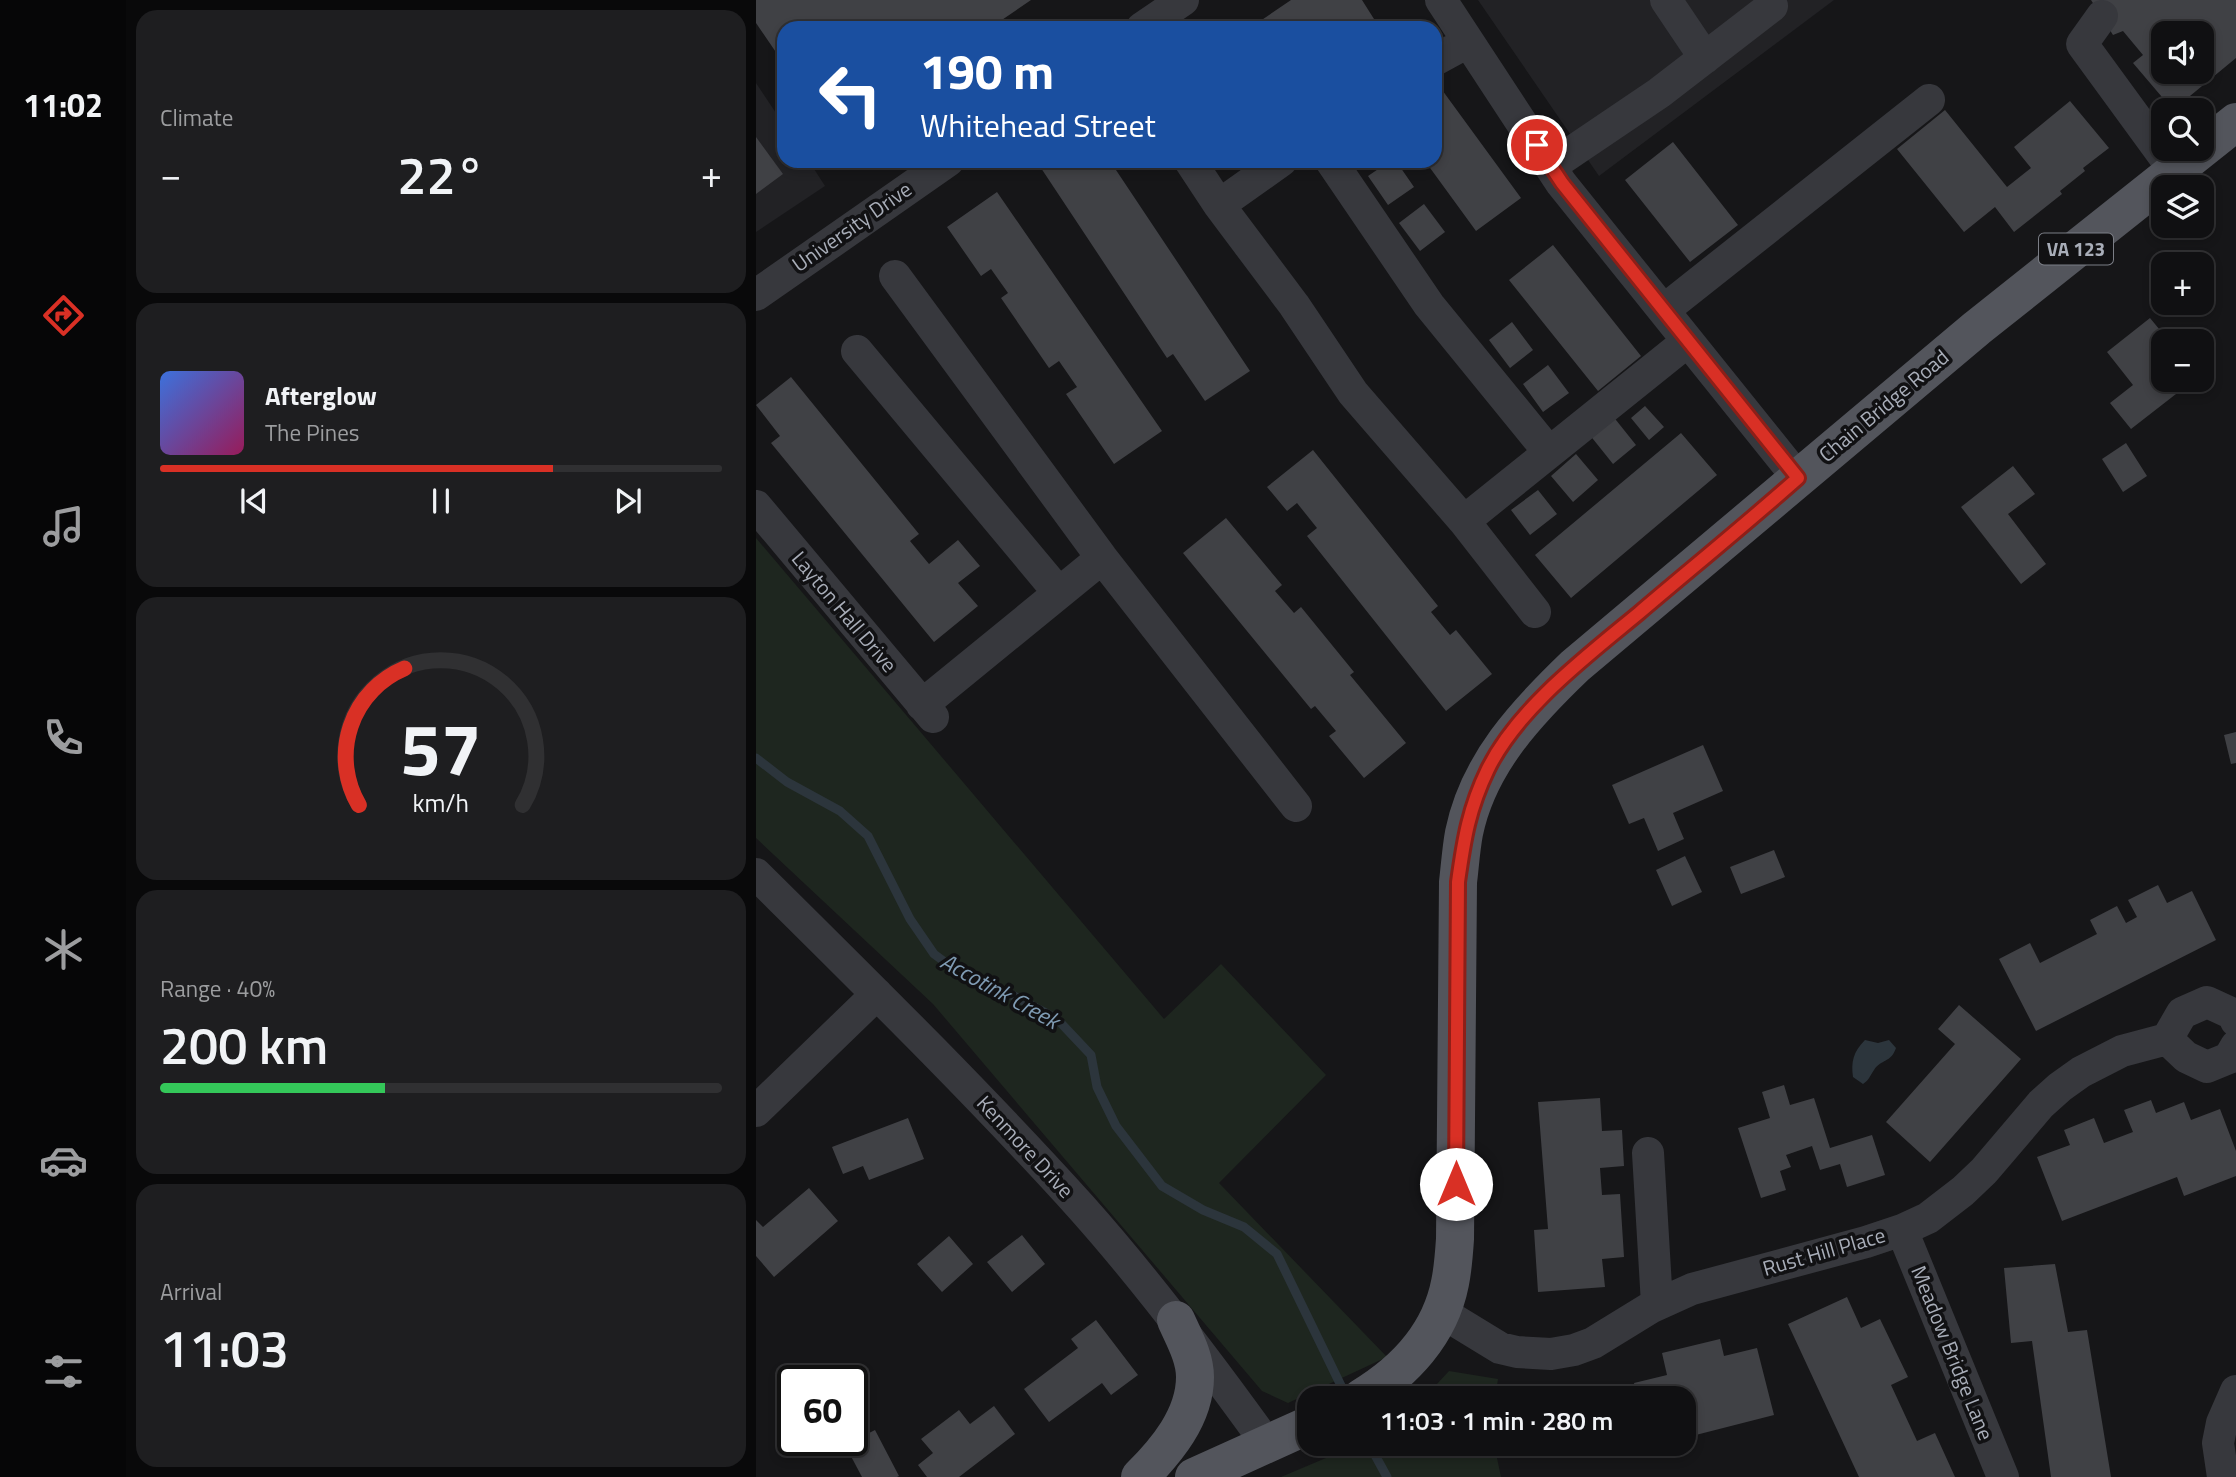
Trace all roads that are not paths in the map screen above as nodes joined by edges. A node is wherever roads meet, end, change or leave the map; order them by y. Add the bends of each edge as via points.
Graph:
1 (1183, 0) edge
2 (1441, 0) edge
3 (1666, 0) edge
4 (1772, 6) dead end
5 (2102, 16) dead end
6 (1152, 21) edge
7 (1468, 42) junction
8 (1442, 56) edge
9 (1705, 58) junction
10 (1929, 100) dead end
11 (2236, 122) edge
12 (1550, 166) junction
13 (938, 168) edge
14 (1195, 168) edge
15 (1272, 168) edge
16 (1336, 168) edge
17 (2175, 170) junction
18 (1219, 205) junction
19 (801, 262) junction
20 (895, 276) dead end
21 (756, 280) edge
22 (756, 295) edge
23 (1664, 310) junction
24 (1688, 341) junction
25 (857, 351) dead end
26 (1549, 453) junction
27 (1798, 478) junction
28 (756, 506) edge
29 (1464, 521) junction
30 (1102, 558) junction
31 (1059, 593) junction
32 (1535, 612) dead end
33 (1296, 806) dead end
34 (756, 874) edge
35 (877, 994) junction
36 (2236, 1021) edge
37 (2167, 1039) junction
38 (2236, 1046) edge
39 (756, 1111) edge
40 (1648, 1153) dead end
41 (1902, 1230) junction
42 (1657, 1304) junction
43 (1441, 1312) junction
44 (1176, 1320) junction
45 (1378, 1386) edge
46 (2236, 1391) edge
47 (1297, 1431) edge
48 (1267, 1444) junction
49 (1140, 1477) edge
50 (1194, 1477) edge
51 (2003, 1477) edge
52 (2223, 1477) edge

1 - 6 street
2 - 7 street
3 - 9 street
4 - 9 street
5 - 17 street via 2082,44
7 - 8 street
7 - 12 street
9 - 12 street
10 - 23 street
11 - 17 main road, Chain Bridge Road / VA 123
12 - 23 street
13 - 19 street, University Drive
14 - 18 street
15 - 18 street
16 - 26 street via 1429,305
17 - 27 main road, Chain Bridge Road / VA 123
18 - 29 street via 1294,304 1353,393
19 - 21 street
19 - 22 street, University Drive
20 - 30 street
23 - 24 street
24 - 26 street
24 - 27 street
25 - 31 street
26 - 29 street
27 - 43 main road, Chain Bridge Road / VA 123 via 1535,705 1489,766 1474,799 1464,832 1458,882 1455,1239 1450,1285
28 - 31 street, Layton Hall Drive via 928,711
29 - 32 street
30 - 31 street
30 - 33 street
34 - 35 street, Kenmore Drive
35 - 39 street
35 - 44 street, Kenmore Drive via 1082,1208
36 - 37 street via 2233,1014 2207,1002 2182,1013
37 - 38 street via 2186,1057 2207,1067 2229,1058
37 - 41 street, Rust Hill Place via 2122,1051 2060,1087 1963,1191 1928,1218
40 - 42 street
41 - 42 street, Rust Hill Place via 1692,1289
41 - 51 street, Meadow Bridge Lane
42 - 43 street, Rust Hill Place via 1593,1343 1551,1354 1500,1348
43 - 45 main road, Chain Bridge Road / VA 123 via 1429,1337
44 - 48 street, Kenmore Drive
44 - 49 main road via 1195,1377 1189,1411 1179,1432
46 - 52 street via 2218,1443
47 - 48 main road
48 - 50 main road

